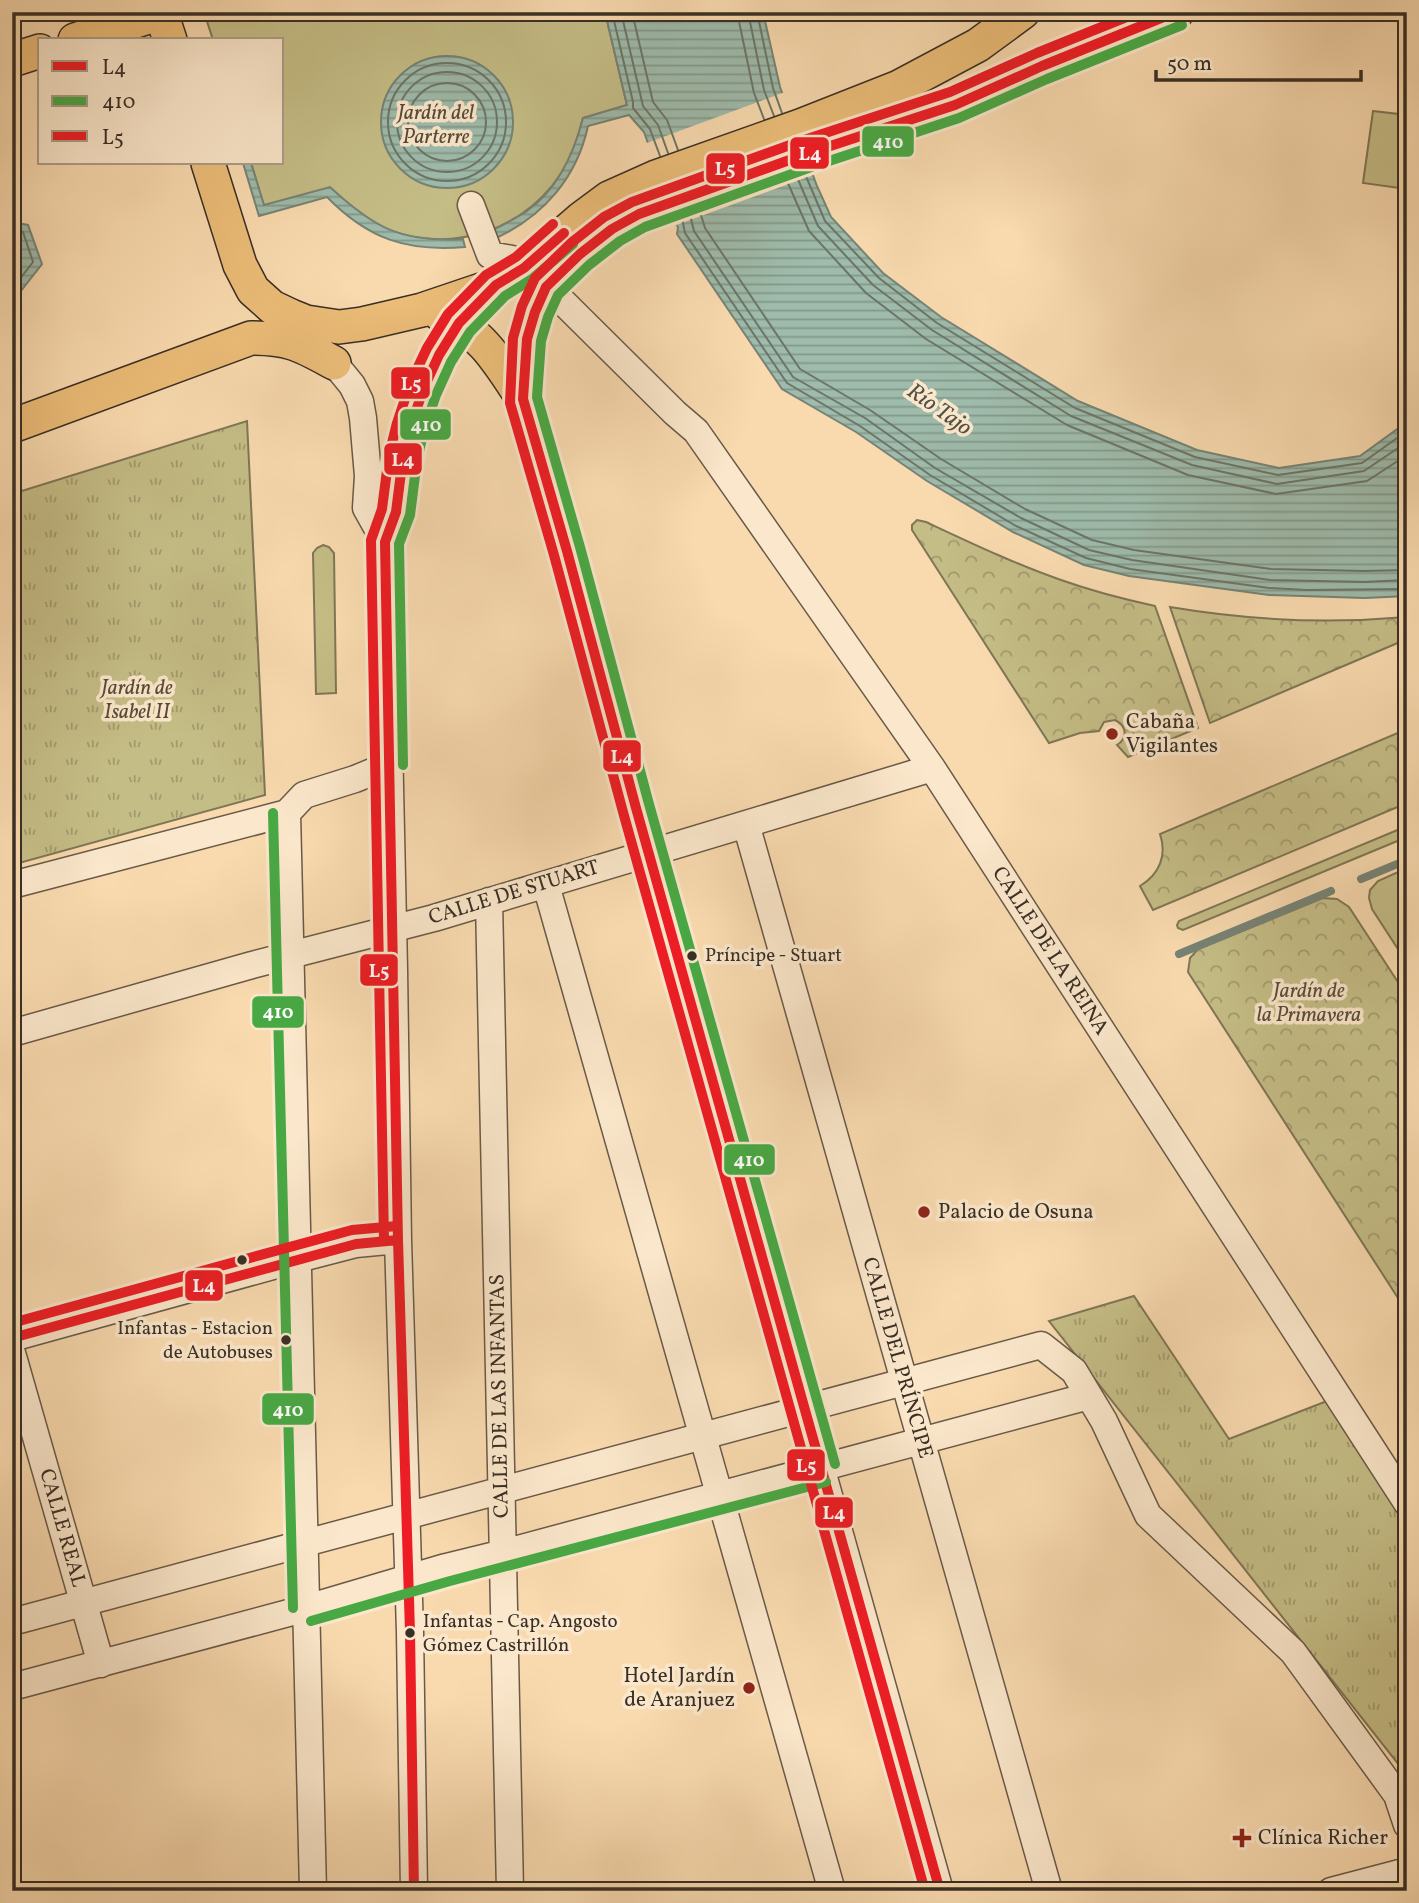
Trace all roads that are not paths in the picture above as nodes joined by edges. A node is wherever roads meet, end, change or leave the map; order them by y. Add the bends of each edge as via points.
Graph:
1 (1023, 12) edge
2 (1177, 12) edge
3 (161, 13) edge
4 (81, 38) edge
5 (169, 38) edge
6 (38, 52) edge
7 (12, 60) edge
8 (805, 139) junction
9 (208, 164) edge
10 (661, 191) junction
11 (471, 205) dead end
12 (511, 271) junction
13 (253, 290) junction
14 (564, 303) dead end
15 (422, 310) junction
16 (459, 323) junction
17 (288, 328) junction
18 (251, 338) junction
19 (334, 363) joint
20 (523, 399) junction
21 (12, 426) edge
22 (537, 450) joint
23 (403, 457) joint
24 (385, 550) junction
25 (389, 765) junction
26 (932, 768) junction
27 (286, 813) junction
28 (746, 824) junction
29 (649, 853) junction
30 (545, 885) junction
31 (12, 886) edge
32 (489, 901) junction
33 (393, 928) junction
34 (289, 956) junction
35 (12, 1033) edge
36 (398, 1240) junction
37 (298, 1259) junction
38 (12, 1338) edge
39 (12, 1353) edge
40 (905, 1381) junction
41 (1089, 1396) junction
42 (805, 1409) junction
43 (702, 1436) junction
44 (921, 1442) junction
45 (822, 1468) junction
46 (502, 1490) junction
47 (719, 1495) junction
48 (1407, 1503) edge
49 (406, 1515) junction
50 (305, 1542) junction
51 (503, 1553) junction
52 (408, 1578) junction
53 (83, 1602) junction
54 (307, 1608) junction
55 (12, 1622) edge
56 (101, 1664) junction
57 (12, 1687) edge
58 (1407, 1825) edge
59 (1407, 1871) edge
60 (313, 1891) edge
61 (414, 1891) edge
62 (510, 1891) edge
63 (832, 1891) edge
64 (940, 1891) edge
65 (1049, 1891) edge
66 (1331, 1891) edge

1 - 8 main road via 978,45
2 - 8 main road via 912,120
3 - 4 main road
3 - 5 main road
6 - 7 main road
8 - 10 main road
9 - 13 main road via 240,265
10 - 12 main road via 609,198
10 - 20 main road via 639,214 580,254 546,287 527,339
11 - 12 street via 490,255
12 - 15 main road
12 - 16 main road
13 - 17 main road
13 - 18 main road via 261,317
14 - 26 street, CALLE DE LA REINA via 696,431
15 - 16 main road
15 - 17 main road via 339,327
16 - 20 main road via 496,357
16 - 23 main road via 424,390
17 - 18 main road
17 - 19 main road via 299,344
18 - 21 main road
19 - 24 street via 360,401 368,476 366,508
20 - 22 main road
22 - 29 street
23 - 24 street via 396,512
24 - 25 street
25 - 27 street via 304,795
25 - 33 street
26 - 28 street, CALLE DE STUART
26 - 48 street, CALLE DE LA REINA
27 - 31 street
27 - 34 street
28 - 29 street, CALLE DE STUART
28 - 40 street, CALLE DEL PRÍNCIPE
29 - 30 street, CALLE DE STUART
29 - 42 street
30 - 32 street, CALLE DE STUART
30 - 43 street
32 - 33 street, CALLE DE STUART
32 - 46 street, CALLE DE LAS INFANTAS
33 - 34 street, CALLE DE STUART
33 - 36 street
34 - 35 street, CALLE DE STUART
34 - 37 street
36 - 37 street via 356,1244
36 - 49 street
37 - 38 street
37 - 50 street
39 - 53 street, CALLE REAL
40 - 41 street via 1041,1345 1074,1371
40 - 42 street
40 - 44 street, CALLE DEL PRÍNCIPE
41 - 44 street
41 - 58 street via 1148,1515 1293,1652 1397,1795
42 - 43 street
42 - 45 street
43 - 46 street
43 - 47 street
44 - 45 street
44 - 65 street, CALLE DEL PRÍNCIPE
45 - 47 street
45 - 64 street
46 - 49 street
46 - 51 street, CALLE DE LAS INFANTAS
47 - 51 street
47 - 63 street
49 - 50 street
49 - 52 street
50 - 53 street
50 - 54 street
51 - 52 street
51 - 62 street, CALLE DE LAS INFANTAS
52 - 54 street
52 - 61 street
53 - 55 street
53 - 56 street, CALLE REAL
54 - 56 street
54 - 60 street
56 - 57 street
59 - 66 street

